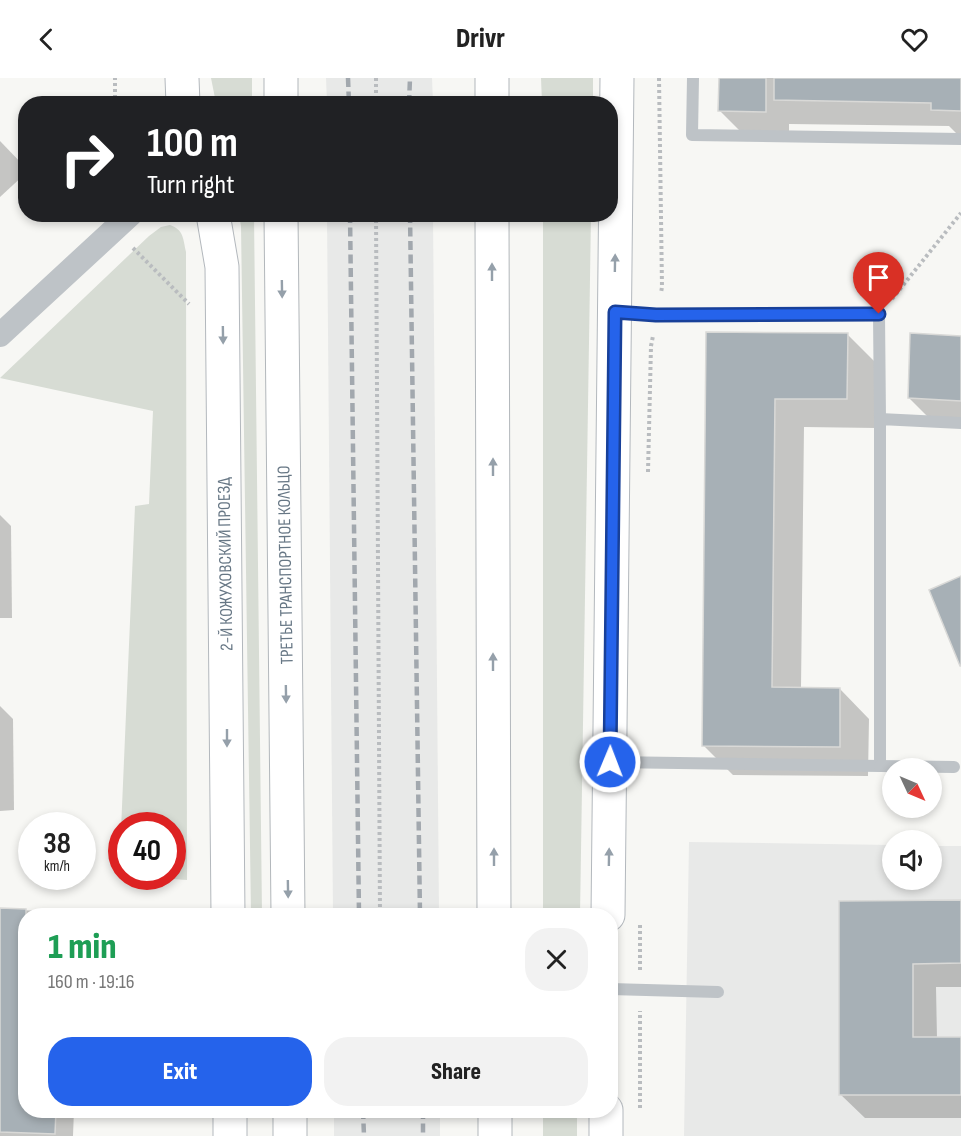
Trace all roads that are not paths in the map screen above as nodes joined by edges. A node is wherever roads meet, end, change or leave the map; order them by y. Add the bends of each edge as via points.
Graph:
1 (182, 78) edge
2 (281, 78) edge
3 (492, 78) edge
4 (617, 78) edge
5 (693, 78) edge
6 (183, 96) edge
7 (281, 96) edge
8 (492, 96) edge
9 (617, 96) edge
10 (961, 139) edge
11 (121, 222) edge
12 (214, 222) edge
13 (281, 222) edge
14 (492, 222) edge
15 (616, 222) edge
16 (615, 312) junction
17 (0, 335) edge
18 (880, 419) junction
19 (961, 423) edge
20 (610, 762) junction
21 (880, 766) junction
22 (954, 766) dead end
23 (228, 908) edge
24 (288, 908) edge
25 (494, 908) edge
26 (608, 908) edge
27 (618, 990) edge
28 (718, 992) dead end
29 (230, 1118) edge
30 (290, 1118) edge
31 (495, 1118) edge
32 (606, 1118) edge
33 (230, 1136) edge
34 (290, 1136) edge
35 (495, 1136) edge
36 (606, 1136) edge

1 - 6 street
2 - 7 street
3 - 8 street
9 -> 4 street
5 - 10 lane via 692,135
11 - 17 street
12 -> 23 street, 2-Й КОЖУХОВСКИЙ ПРОЕЗД via 222,267
13 -> 24 street, ТРЕТЬЕ ТРАНСПОРТНОЕ КОЛЬЦО
25 -> 14 street
16 -> 15 street
16 - 18 lane via 879,314
16 - 20 street
18 - 19 lane
18 - 21 lane
20 - 21 lane
26 -> 20 street
21 - 22 lane
27 - 28 lane
29 - 33 street
30 - 34 street
31 - 35 street
32 - 36 street

